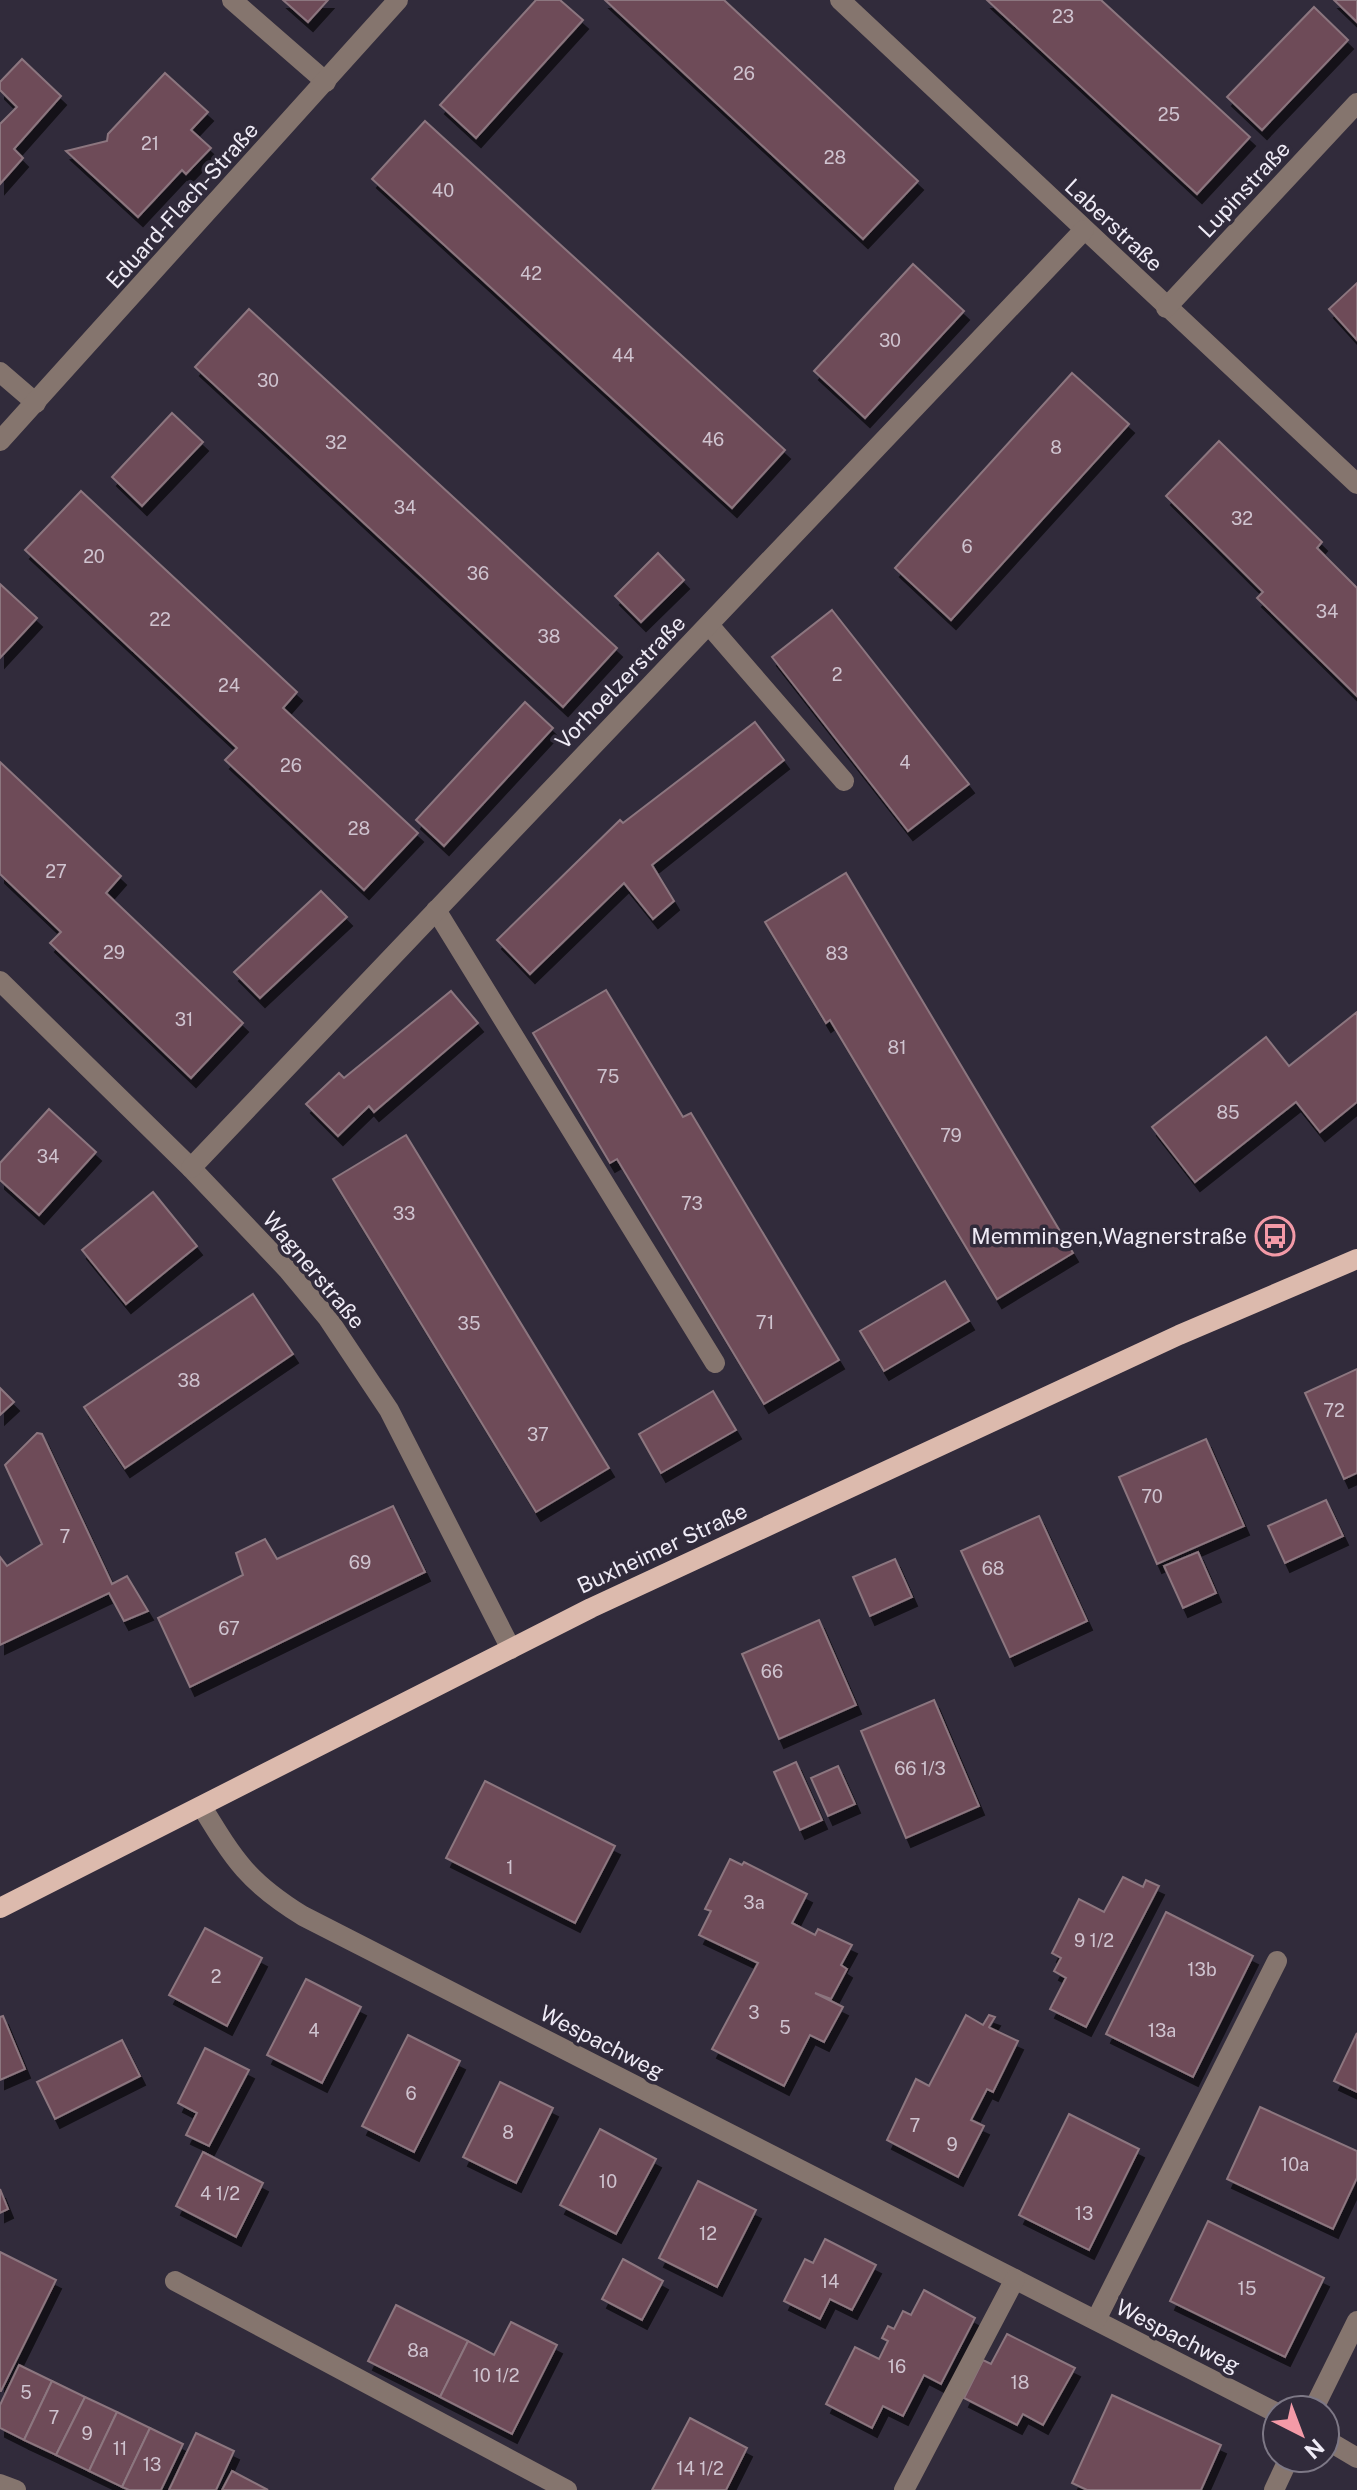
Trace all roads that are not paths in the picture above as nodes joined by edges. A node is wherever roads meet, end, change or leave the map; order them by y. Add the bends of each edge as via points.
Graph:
1 (232, 0) edge
2 (398, 0) edge
3 (840, 0) edge
4 (326, 82) junction
5 (1357, 103) edge
6 (1084, 230) junction
7 (1166, 308) junction
8 (0, 372) edge
9 (36, 403) junction
10 (0, 441) edge
11 (1357, 484) edge
12 (709, 625) junction
13 (844, 781) dead end
14 (436, 910) junction
15 (0, 981) edge
16 (191, 1168) junction
17 (1357, 1259) edge
18 (715, 1363) dead end
19 (511, 1649) junction
20 (202, 1807) junction
21 (0, 1908) edge
22 (1277, 1961) dead end
23 (1015, 2279) junction
24 (175, 2281) dead end
25 (1096, 2320) junction
26 (1357, 2321) edge
27 (1321, 2394) edge
28 (1261, 2405) edge
29 (0, 2484) edge
30 (16, 2490) edge
31 (567, 2490) edge
32 (904, 2490) edge

1 - 4 street
2 - 4 street, Eduard-Flach-Straße
3 - 6 street, Laberstraße
4 - 9 street, Eduard-Flach-Straße
5 - 7 street, Lupinstraße
6 - 7 street, Laberstraße
6 - 12 street, Vorhoelzerstraße
7 - 11 street, Laberstraße
8 - 9 street
9 - 10 street, Eduard-Flach-Straße
12 - 13 street
12 - 14 street, Vorhoelzerstraße
14 - 16 street, Vorhoelzerstraße
14 - 18 street
15 - 16 street, Wagnerstraße
16 - 19 street, Wagnerstraße via 288,1270 356,1359 418,1464
17 - 19 main road, Buxheimer Straße via 1179,1335
19 - 20 main road, Buxheimer Straße
20 - 21 main road, Buxheimer Straße
20 - 23 street, Wespachweg via 239,1866 303,1916
22 - 25 street
23 - 25 street, Wespachweg
23 - 32 street
24 - 31 street
25 - 28 street, Wespachweg
26 - 27 street
29 - 30 street

